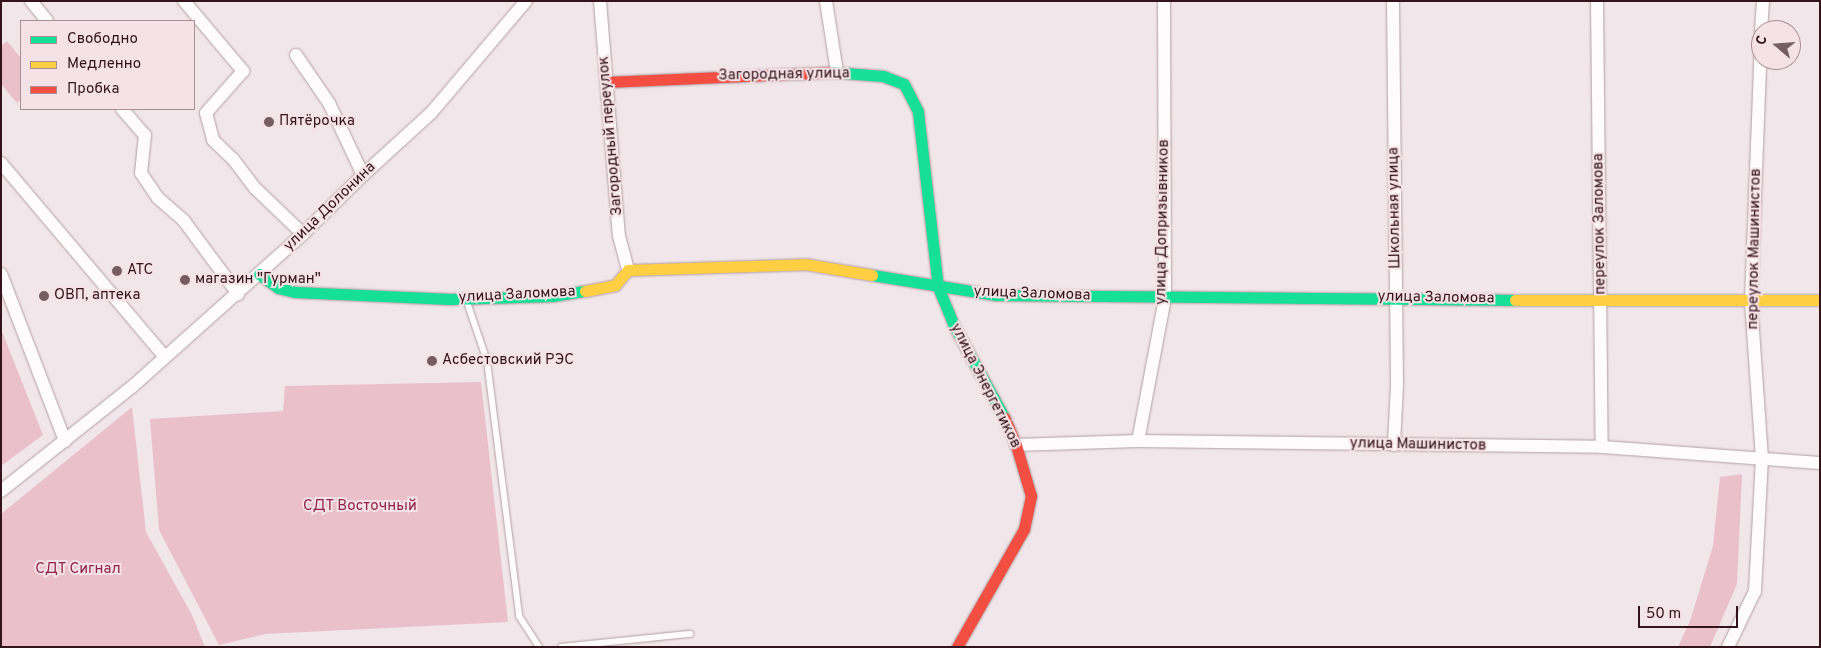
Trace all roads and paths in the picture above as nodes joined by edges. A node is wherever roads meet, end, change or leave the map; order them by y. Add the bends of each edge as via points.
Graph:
1 (31, 1) edge
2 (184, 1) edge
3 (526, 1) edge
4 (600, 1) edge
5 (826, 1) edge
6 (1164, 1) edge
7 (1393, 1) edge
8 (1597, 1) edge
9 (1763, 1) edge
10 (46, 20) edge
11 (1762, 20) edge
12 (296, 55) dead end
13 (1760, 70) edge
14 (837, 72) junction
15 (606, 82) junction
16 (123, 110) edge
17 (1, 163) edge
18 (363, 175) junction
19 (303, 234) junction
20 (628, 270) junction
21 (1, 274) edge
22 (259, 274) junction
23 (938, 287) junction
24 (238, 294) junction
25 (465, 298) junction
26 (1165, 298) junction
27 (1396, 298) junction
28 (1820, 300) edge
29 (1600, 301) junction
30 (1751, 301) junction
31 (165, 357) junction
32 (65, 441) junction
33 (1138, 441) junction
34 (1016, 445) junction
35 (1394, 445) junction
36 (1602, 447) junction
37 (1762, 459) junction
38 (1820, 463) edge
39 (1, 491) edge
40 (690, 634) dead end
41 (539, 647) edge
42 (562, 647) edge
43 (957, 647) edge
44 (1728, 647) edge

1 - 10 street
2 - 19 street via 243,70 206,114 213,140 276,210
3 - 18 street, улица Долонина via 431,113
4 - 15 street, Загородный переулок
5 - 14 street
6 - 26 street, улица Допризывников
7 - 27 street, Школьная улица
8 - 29 street, переулок Заломова
9 - 11 street
12 - 18 street via 329,103
13 - 30 street, переулок Машинистов
14 - 15 street, Загородная улица
14 - 23 street, Загородная улица via 883,76 904,84 918,112
15 - 20 street, Загородный переулок via 619,236
16 - 24 street via 144,135 141,173 158,198 184,220
17 - 31 street
18 - 19 street, улица Долонина
19 - 22 street, улица Долонина
20 - 23 street, улица Заломова via 806,264
20 - 25 street, улица Заломова via 615,285 596,290 552,296
21 - 32 street
22 - 24 street, улица Долонина
22 - 25 street, улица Заломова via 278,288 295,292
23 - 26 street, улица Заломова via 996,294
23 - 34 street, улица Энергетиков via 955,328 1000,408
24 - 31 street, улица Долонина
25 - 41 lane via 487,361 519,616
26 - 27 street, улица Заломова
26 - 33 street, улица Допризывников
27 - 29 street, улица Заломова
27 - 35 street, Школьная улица
28 - 30 street, улица Заломова
29 - 30 street, улица Заломова
29 - 36 street, переулок Заломова
30 - 37 street, переулок Машинистов
31 - 32 street, улица Долонина
32 - 39 street, улица Долонина
33 - 34 street, улица Машинистов
33 - 35 street, улица Машинистов
34 - 43 street, улица Энергетиков via 1031,496 1024,529
35 - 36 street, улица Машинистов
36 - 37 street, улица Машинистов
37 - 38 street, улица Машинистов
37 - 44 street, переулок Машинистов via 1755,591
40 - 42 lane

